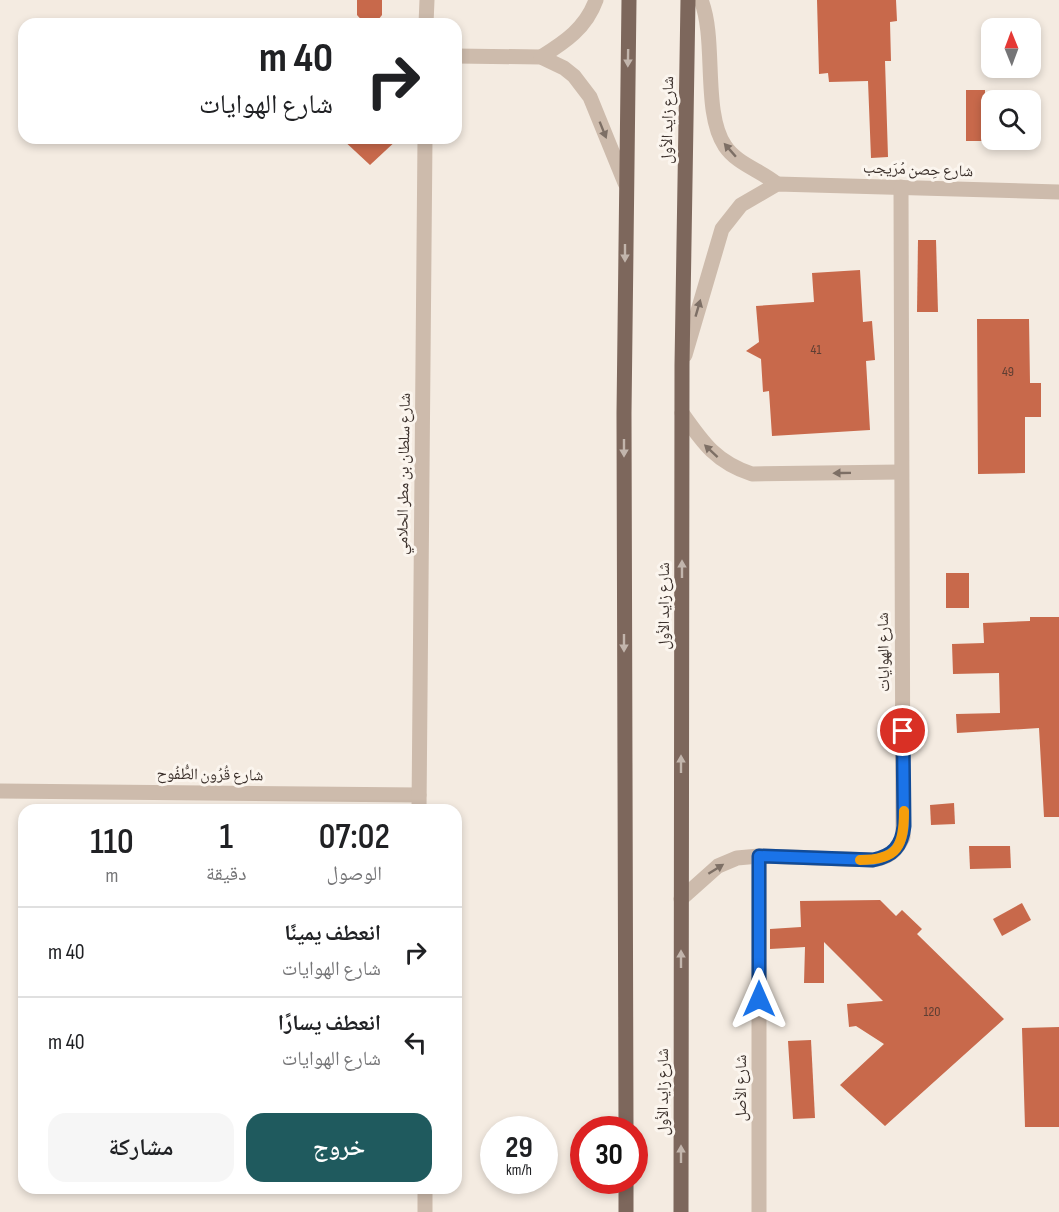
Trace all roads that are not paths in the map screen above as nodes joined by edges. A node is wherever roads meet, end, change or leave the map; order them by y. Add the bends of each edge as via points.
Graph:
1 (427, 0) edge
2 (596, 0) edge
3 (628, 0) edge
4 (688, 0) edge
5 (701, 0) edge
6 (426, 18) edge
7 (462, 56) edge
8 (541, 57) junction
9 (425, 144) edge
10 (625, 183) junction
11 (777, 184) junction
12 (901, 187) junction
13 (1059, 192) edge
14 (682, 365) junction
15 (682, 413) junction
16 (900, 472) junction
17 (0, 791) edge
18 (419, 803) edge
19 (759, 856) junction
20 (681, 899) junction
21 (626, 1116) edge
22 (425, 1194) edge
23 (626, 1194) edge
24 (425, 1212) edge
25 (626, 1212) edge
26 (681, 1212) edge
27 (759, 1212) edge

1 - 6 street
2 - 8 street via 584,24
3 -> 10 main road
4 - 14 main road, شارع زايد الأول
11 -> 5 street via 738,159 724,145 717,129 706,15
7 - 8 street
8 -> 10 street via 564,68 590,97
9 - 18 street, شارع سلطان بن مطر الحلامي
10 -> 21 main road
11 - 12 street, شارع حِصن مُرَيجب
14 -> 11 street via 722,230 741,205
12 - 13 street, شارع حِصن مُرَيجب
12 - 16 street, شارع الهوايات
14 - 15 main road, شارع زايد الأول
16 -> 15 street via 752,474 721,460
20 -> 15 main road, شارع زايد الأول
16 - 19 street, شارع الهوايات via 903,837 887,857 873,860
17 - 18 street, شارع قُرُون الطُّفُوح
20 -> 19 street, شارع الهوايات via 717,866 737,858
19 - 27 street, شارع الأصل
26 -> 20 main road, شارع زايد الأول
22 - 24 street
23 - 25 main road

